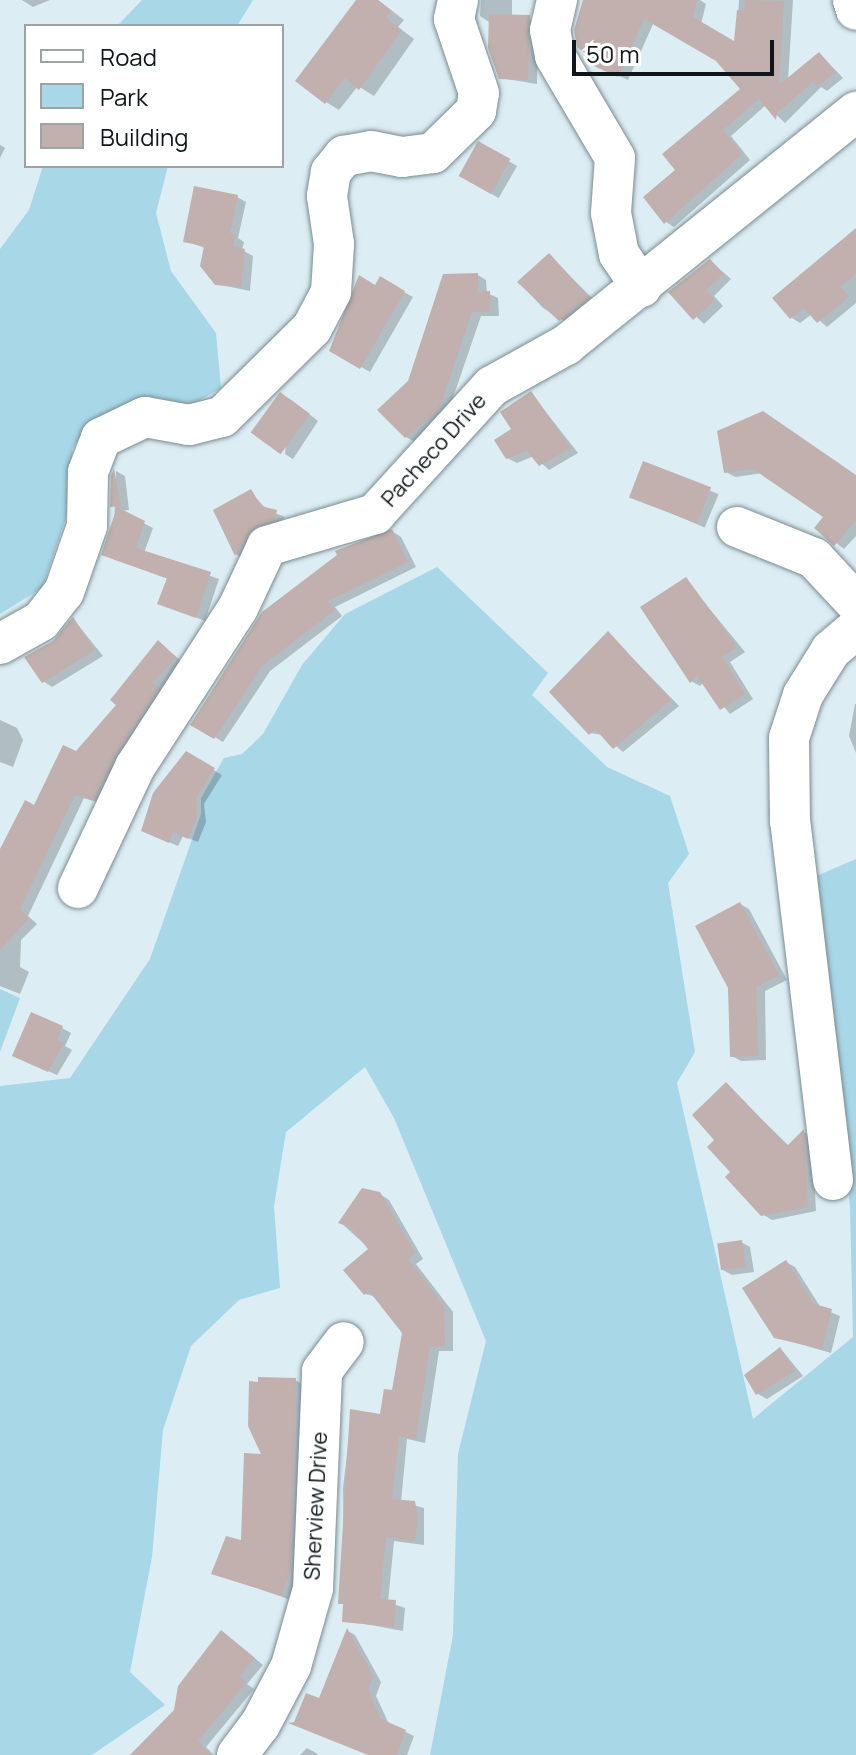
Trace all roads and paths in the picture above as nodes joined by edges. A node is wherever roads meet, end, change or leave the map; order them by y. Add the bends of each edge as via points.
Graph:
1 (458, 0) edge
2 (557, 0) edge
3 (853, 0) edge
4 (856, 10) edge
5 (856, 112) edge
6 (641, 287) junction
7 (737, 527) dead end
8 (856, 603) edge
9 (856, 629) edge
10 (0, 644) edge
11 (78, 888) dead end
12 (833, 1180) dead end
13 (344, 1342) dead end
14 (237, 1755) edge

1 - 10 street via 454,19 479,93 476,111 433,153 402,157 371,151 344,156 331,172 327,196 334,244 331,292 312,328 222,417 189,425 145,417 101,438 88,472 87,526 64,592 41,621
2 - 6 street via 550,30 555,56 615,158 611,213 619,254
3 - 4 street
5 - 6 street, Pacheco Drive
6 - 11 street, Pacheco Drive via 566,345 492,386 375,514 308,529 267,546 238,608 135,767
7 - 8 street via 814,558
9 - 12 street via 831,650 803,695 789,738 790,822
13 - 14 street, Sherview Drive via 322,1371 313,1589 291,1666 260,1725

